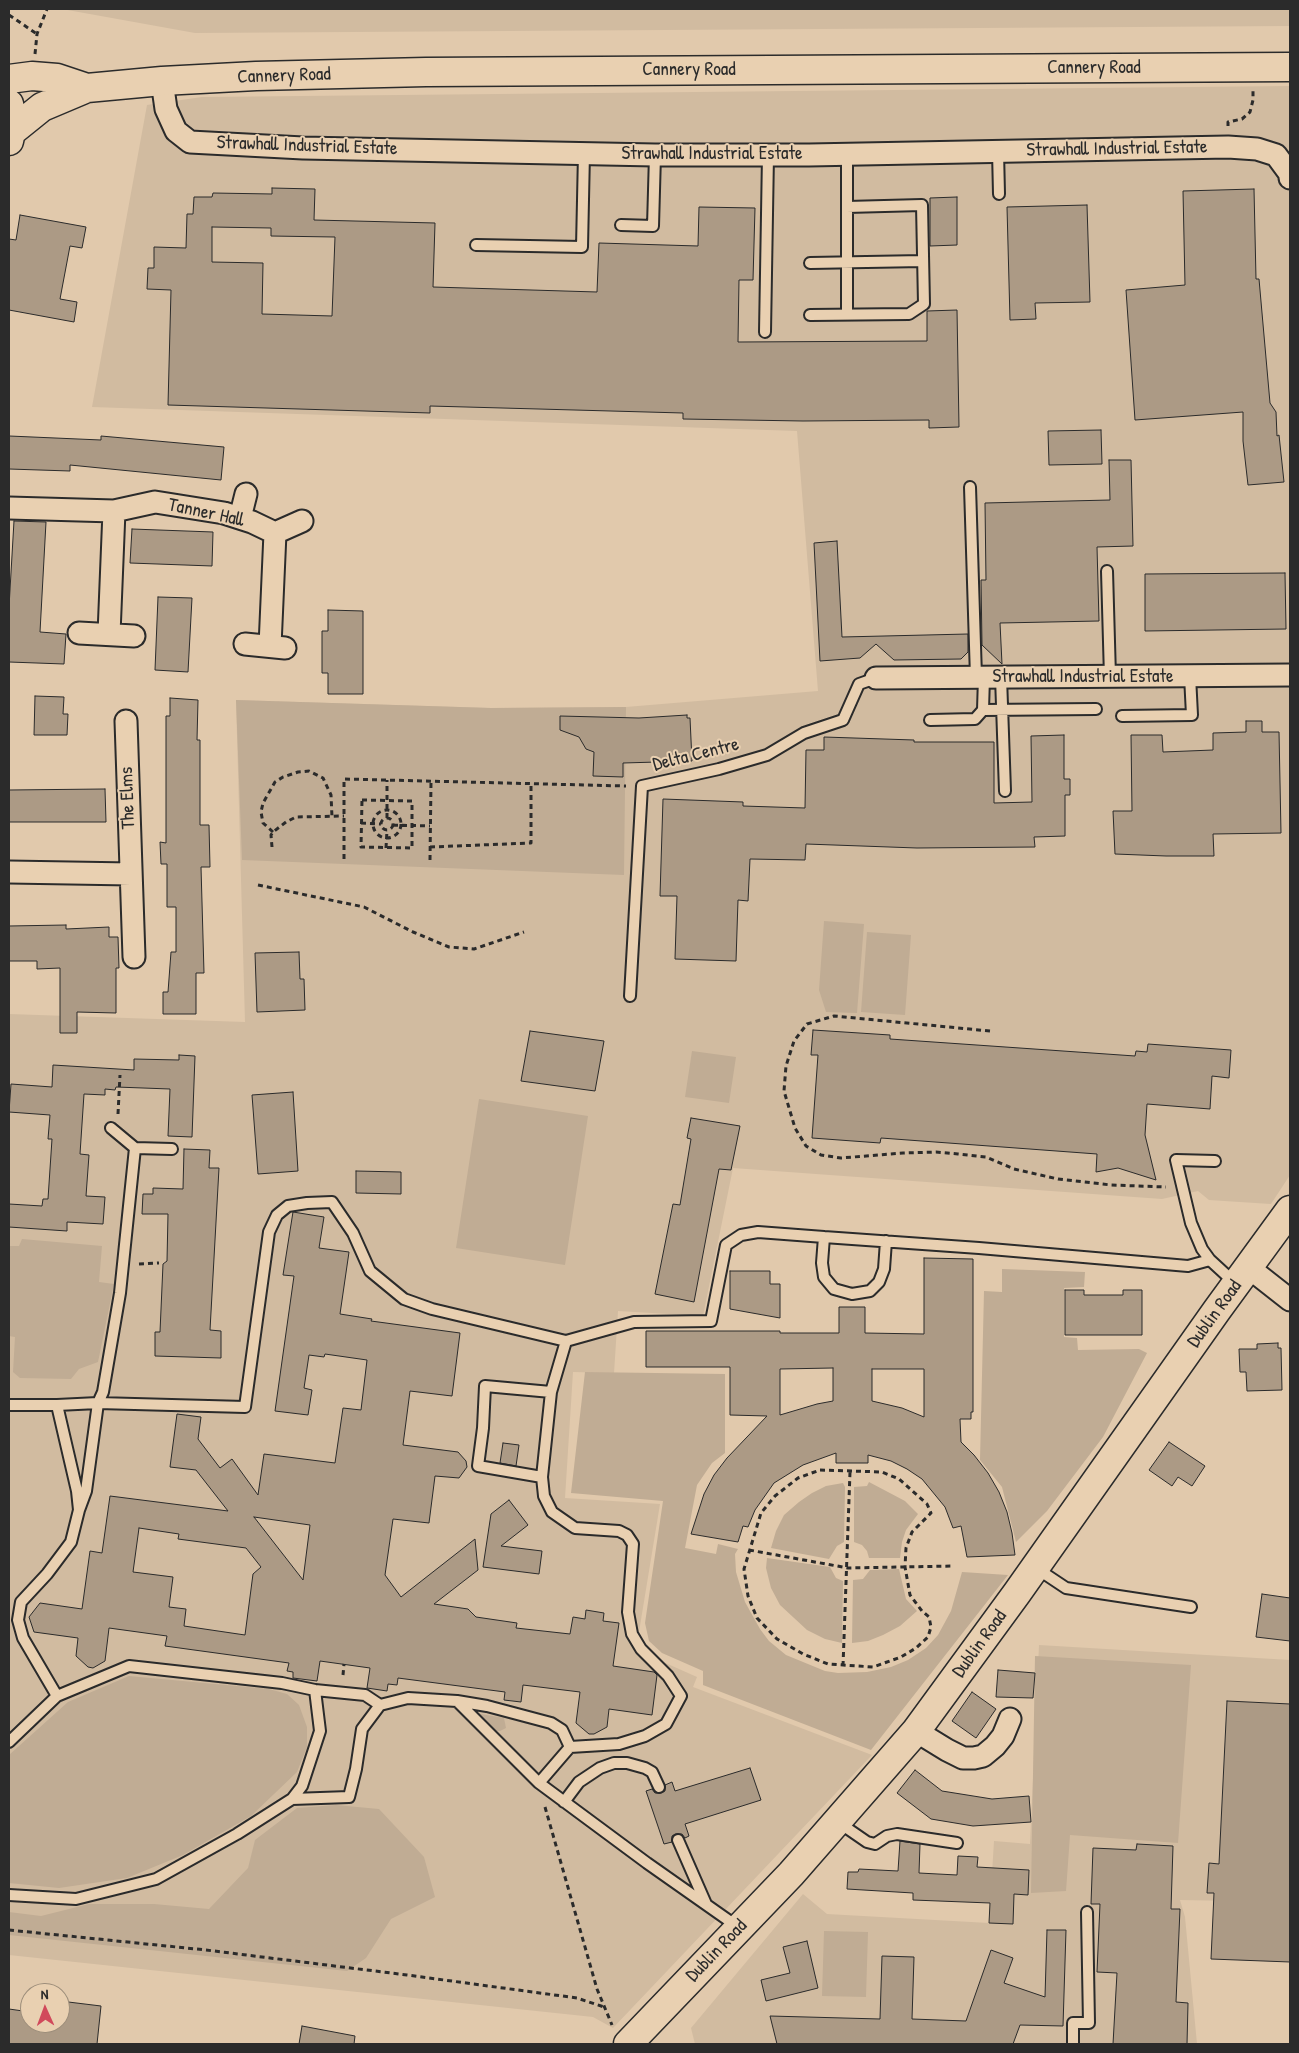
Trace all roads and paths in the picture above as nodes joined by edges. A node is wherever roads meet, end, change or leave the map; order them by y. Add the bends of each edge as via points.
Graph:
1 (47, 9) edge
2 (9, 15) edge
3 (1290, 67) edge
4 (9, 79) edge
5 (162, 81) junction
6 (1253, 82) dead end
7 (87, 88) junction
8 (9, 104) edge
9 (10, 136) edge
10 (1228, 147) junction
11 (998, 151) junction
12 (584, 153) junction
13 (847, 154) junction
14 (655, 155) junction
15 (768, 155) junction
16 (1290, 178) edge
17 (999, 194) dead end
18 (847, 207) junction
19 (622, 224) dead end
20 (476, 245) dead end
21 (923, 261) junction
22 (847, 262) junction
23 (810, 263) dead end
24 (847, 314) junction
25 (810, 315) dead end
26 (765, 332) dead end
27 (970, 487) dead end
28 (246, 494) dead end
29 (9, 508) edge
30 (114, 511) junction
31 (240, 518) junction
32 (302, 521) dead end
33 (275, 533) junction
34 (1107, 571) dead end
35 (78, 633) dead end
36 (109, 634) junction
37 (134, 636) dead end
38 (245, 644) dead end
39 (1290, 675) edge
40 (1190, 676) junction
41 (987, 677) junction
42 (1110, 677) junction
43 (876, 678) joint
44 (1096, 709) dead end
45 (983, 710) junction
46 (1003, 710) junction
47 (1122, 716) dead end
48 (930, 720) dead end
49 (126, 721) dead end
50 (387, 780) junction
51 (431, 781) junction
52 (531, 784) junction
53 (642, 786) junction
54 (1005, 791) dead end
55 (387, 800) junction
56 (387, 809) junction
57 (344, 816) junction
58 (332, 817) junction
59 (387, 818) junction
60 (361, 823) junction
61 (373, 824) junction
62 (381, 824) junction
63 (393, 825) junction
64 (401, 825) junction
65 (412, 825) junction
66 (430, 826) junction
67 (387, 830) junction
68 (273, 832) junction
69 (386, 838) junction
70 (272, 847) dead end
71 (430, 847) junction
72 (386, 848) junction
73 (344, 859) dead end
74 (430, 860) dead end
75 (9, 872) edge
76 (131, 874) junction
77 (258, 885) dead end
78 (524, 932) dead end
79 (134, 957) dead end
80 (630, 996) dead end
81 (990, 1031) dead end
82 (120, 1075) dead end
83 (114, 1131) joint
84 (135, 1148) junction
85 (172, 1149) dead end
86 (1214, 1161) dead end
87 (1182, 1187) junction
88 (1290, 1210) edge
89 (824, 1236) junction
90 (886, 1241) junction
91 (1210, 1260) junction
92 (1242, 1276) junction
93 (1290, 1300) edge
94 (566, 1341) junction
95 (551, 1392) junction
96 (98, 1403) junction
97 (9, 1405) edge
98 (57, 1405) junction
99 (850, 1472) junction
100 (542, 1477) junction
101 (79, 1510) junction
102 (749, 1550) junction
103 (952, 1566) dead end
104 (905, 1567) junction
105 (848, 1568) junction
106 (1035, 1568) junction
107 (1191, 1607) dead end
108 (344, 1664) dead end
109 (843, 1666) junction
110 (343, 1675) dead end
111 (314, 1690) junction
112 (57, 1696) junction
113 (457, 1701) junction
114 (380, 1705) junction
115 (1010, 1719) dead end
116 (916, 1730) junction
117 (9, 1742) edge
118 (570, 1747) junction
119 (542, 1784) junction
120 (659, 1787) dead end
121 (292, 1798) junction
122 (564, 1802) junction
123 (837, 1821) junction
124 (678, 1840) dead end
125 (957, 1843) dead end
126 (9, 1894) edge
127 (707, 1905) junction
128 (1087, 1912) dead end
129 (740, 1928) junction
130 (9, 1930) edge
131 (604, 2007) junction
132 (621, 2036) edge
133 (1073, 2044) edge

1 - 2 path via 37,34
3 - 5 main road, Cannery Road via 426,72
4 - 7 main road, Cannery Road via 32,76 57,78
5 - 7 main road, Cannery Road
5 - 12 street, Strawhall Industrial Estate via 166,109 176,132 190,142 303,148
6 - 10 path via 1250,112 1242,119 1228,122
7 - 9 main road, Cannery Road via 42,107
8 - 9 main road via 13,123
10 - 11 street, Strawhall Industrial Estate
10 - 16 street, Strawhall Industrial Estate via 1257,148 1276,155
11 - 13 street, Strawhall Industrial Estate
11 - 17 lane
12 - 14 street, Strawhall Industrial Estate
12 - 20 lane via 582,247
13 - 15 street, Strawhall Industrial Estate
13 - 18 lane
14 - 15 street, Strawhall Industrial Estate
14 - 19 lane via 653,226
15 - 26 lane
18 - 21 lane via 922,205
18 - 22 lane
21 - 22 lane
21 - 24 lane via 924,304 909,314
22 - 23 lane
22 - 24 lane
24 - 25 lane
27 - 41 lane
28 - 31 street
29 - 30 street, Tanner Hall
30 - 31 street, Tanner Hall via 155,502
30 - 36 street
31 - 33 street, Tanner Hall
32 - 33 street
33 - 38 street via 278,647
34 - 42 lane
35 - 36 street
36 - 37 street
39 - 40 street, Strawhall Industrial Estate
40 - 42 street, Strawhall Industrial Estate
40 - 47 lane via 1192,715
41 - 42 street, Strawhall Industrial Estate
41 - 43 street, Strawhall Industrial Estate
41 - 45 lane
41 - 46 lane
43 - 53 lane, Delta Centre via 859,684 843,720 804,733 767,755
44 - 46 lane
45 - 46 lane
45 - 48 lane via 975,719
46 - 54 lane
49 - 76 street, The Elms
50 - 51 path
50 - 55 path
50 - 57 path via 344,779
51 - 52 path
51 - 66 path
52 - 53 path
52 - 71 path via 531,843
53 - 80 lane, Delta Centre
55 - 56 path
55 - 60 path via 362,800
55 - 65 path via 412,801
56 - 59 path
56 - 61 path via 376,814
56 - 64 path via 398,815
57 - 58 path
57 - 73 path
58 - 68 path via 296,817
58 - 68 path via 331,795 323,778 309,771 298,772 275,782 263,803 263,824
59 - 62 path
59 - 63 path
60 - 61 path
60 - 72 path via 361,847
61 - 62 path
61 - 69 path via 375,833
62 - 67 path
63 - 64 path
63 - 67 path
64 - 65 path
64 - 69 path via 398,833
65 - 66 path
65 - 72 path via 412,848
66 - 71 path
67 - 69 path
68 - 70 path
69 - 72 path
71 - 74 path
75 - 76 street
76 - 79 street, The Elms
77 - 78 path via 364,907 449,947 474,949
81 - 87 path via 834,1016 807,1024 794,1041 786,1066 784,1091 794,1128 806,1146 822,1155 841,1158 944,1152 986,1157 1014,1169 1058,1178 1111,1185
82 - 83 path
83 - 84 lane
84 - 85 lane
84 - 96 lane via 120,1293 103,1392
86 - 87 lane via 1176,1160
87 - 91 lane via 1191,1223
88 - 92 main road, Dublin Road
89 - 90 lane
89 - 90 lane via 824,1277 834,1289 852,1294 870,1291 879,1282 884,1269
89 - 94 lane via 758,1232 741,1235 726,1245 711,1322 634,1322
90 - 91 lane via 1188,1266
91 - 92 lane
92 - 93 street
92 - 106 main road, Dublin Road
94 - 95 lane
94 - 96 lane via 432,1309 404,1299 370,1271 353,1233 332,1202 307,1203 288,1206 277,1216 269,1232 245,1407
95 - 100 lane
95 - 100 lane via 485,1386 478,1466
96 - 98 lane
96 - 101 lane via 86,1491
97 - 98 lane
98 - 101 lane
99 - 102 path via 820,1470 798,1478 775,1496 762,1513
99 - 104 path via 882,1472 899,1479 926,1504 931,1513 912,1532 906,1548
99 - 105 path
100 - 118 lane via 544,1496 552,1512 575,1528 619,1531 630,1539 633,1544 628,1612 632,1634 681,1696 666,1724 645,1736 619,1744
101 - 112 lane via 72,1542 21,1602 18,1620 23,1638
102 - 105 path
102 - 109 path via 744,1569 748,1596 757,1618 777,1639 828,1664
103 - 104 path
104 - 105 path
104 - 109 path via 910,1595 929,1618 928,1636 916,1648 883,1664
105 - 109 path
106 - 107 lane via 1066,1588
106 - 116 main road, Dublin Road
108 - 110 path
111 - 112 lane via 282,1683 129,1666
111 - 114 lane via 365,1695
111 - 121 lane via 320,1731 302,1786
112 - 117 lane
113 - 114 lane via 408,1698
113 - 118 lane via 551,1723 562,1730
113 - 119 lane
114 - 121 lane via 362,1729 349,1797
115 - 116 street via 995,1746 983,1756 974,1758 963,1758
116 - 123 main road, Dublin Road
118 - 119 lane
119 - 122 lane
119 - 131 path via 543,1801
120 - 122 lane via 652,1772 645,1768 614,1763 579,1782
121 - 126 lane via 238,1834 156,1879 76,1899
122 - 127 lane
123 - 125 lane via 875,1844 897,1834
123 - 129 main road, Dublin Road
124 - 127 lane
127 - 129 lane
128 - 133 lane via 1089,2023 1073,2022
129 - 132 main road, Dublin Road
130 - 131 path via 397,1974 577,1998
131 - 132 path

